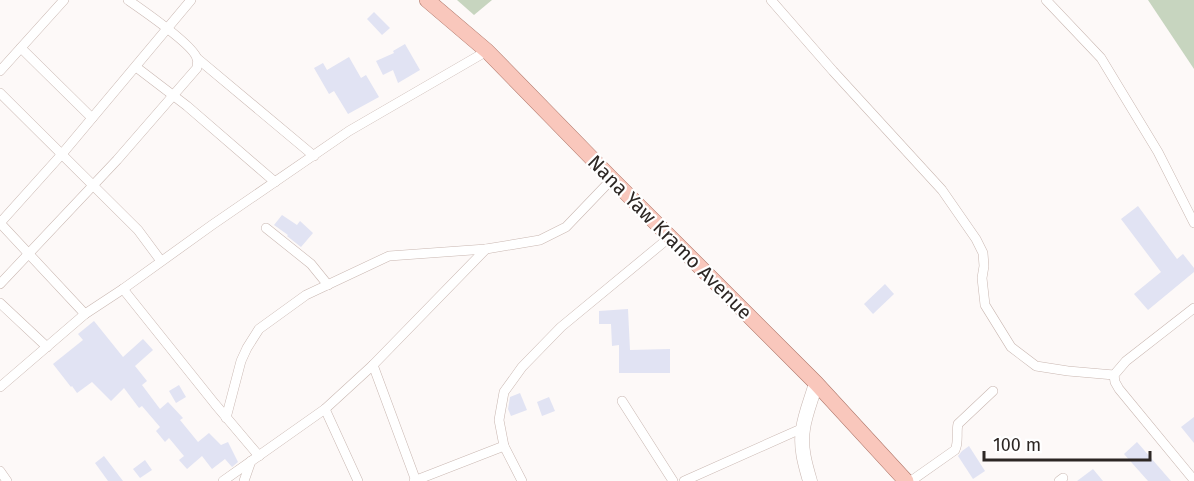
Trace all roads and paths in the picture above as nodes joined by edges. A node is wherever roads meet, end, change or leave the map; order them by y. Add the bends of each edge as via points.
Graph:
1 (128, 0) edge
2 (191, 0) edge
3 (427, 0) edge
4 (771, 0) edge
5 (1046, 0) edge
6 (59, 2) edge
7 (167, 28) junction
8 (21, 48) junction
9 (487, 51) junction
10 (198, 59) junction
11 (136, 67) junction
12 (0, 71) edge
13 (0, 93) edge
14 (172, 95) junction
15 (92, 118) junction
16 (62, 154) junction
17 (314, 156) junction
18 (612, 179) junction
19 (275, 182) junction
20 (93, 186) junction
21 (0, 223) edge
22 (1194, 223) edge
23 (266, 228) dead end
24 (670, 237) junction
25 (486, 249) junction
26 (28, 255) junction
27 (161, 261) junction
28 (0, 284) edge
29 (328, 285) junction
30 (123, 289) junction
31 (0, 303) edge
32 (1194, 308) edge
33 (85, 314) junction
34 (47, 346) junction
35 (373, 365) junction
36 (1114, 375) junction
37 (816, 383) junction
38 (0, 387) edge
39 (993, 392) dead end
40 (622, 401) dead end
41 (325, 409) junction
42 (226, 418) junction
43 (803, 428) junction
44 (504, 446) junction
45 (255, 458) junction
46 (0, 471) edge
47 (246, 480) edge
48 (1194, 480) edge
49 (6, 481) edge
50 (223, 481) edge
51 (358, 481) edge
52 (415, 481) edge
53 (522, 481) edge
54 (673, 481) edge
55 (684, 481) edge
56 (810, 481) edge
57 (906, 481) edge
58 (911, 481) edge

1 - 7 street
2 - 7 street
3 - 9 main road, Nana Yaw Kramo Avenue
4 - 36 street via 942,190 983,254 985,304 1011,346 1036,366
5 - 22 street via 1101,58 1158,152
6 - 8 street
7 - 10 street
7 - 11 street
8 - 12 street
8 - 15 street
9 - 17 street via 349,131
9 - 18 main road, Nana Yaw Kramo Avenue
10 - 14 street via 196,68
10 - 17 street
11 - 14 street
11 - 15 street
13 - 16 street
14 - 19 street
14 - 20 street
15 - 16 street
16 - 20 street
16 - 21 street
17 - 19 street
18 - 24 main road, Nana Yaw Kramo Avenue
18 - 25 street via 566,227 540,240
19 - 27 street
20 - 26 street
20 - 27 street via 138,230
21 - 26 street
23 - 29 street via 310,264
24 - 37 main road, Nana Yaw Kramo Avenue
24 - 44 street via 561,327 522,367 504,392 499,420
25 - 29 street via 389,256
25 - 35 street
26 - 28 street
26 - 33 street
27 - 30 street
29 - 42 street via 306,295 259,329 241,361
30 - 33 street
30 - 42 street
31 - 34 street
32 - 36 street via 1126,361
33 - 34 street
34 - 38 street
35 - 41 street
35 - 52 street
36 - 48 street via 1119,389
37 - 43 street
37 - 57 main road, Nana Yaw Kramo Avenue
39 - 58 street via 958,424 955,450
40 - 54 street
41 - 45 street
41 - 51 street
42 - 45 street
43 - 55 street
43 - 56 street via 802,446
44 - 52 street
44 - 53 street
45 - 47 street
45 - 50 street
46 - 49 street

